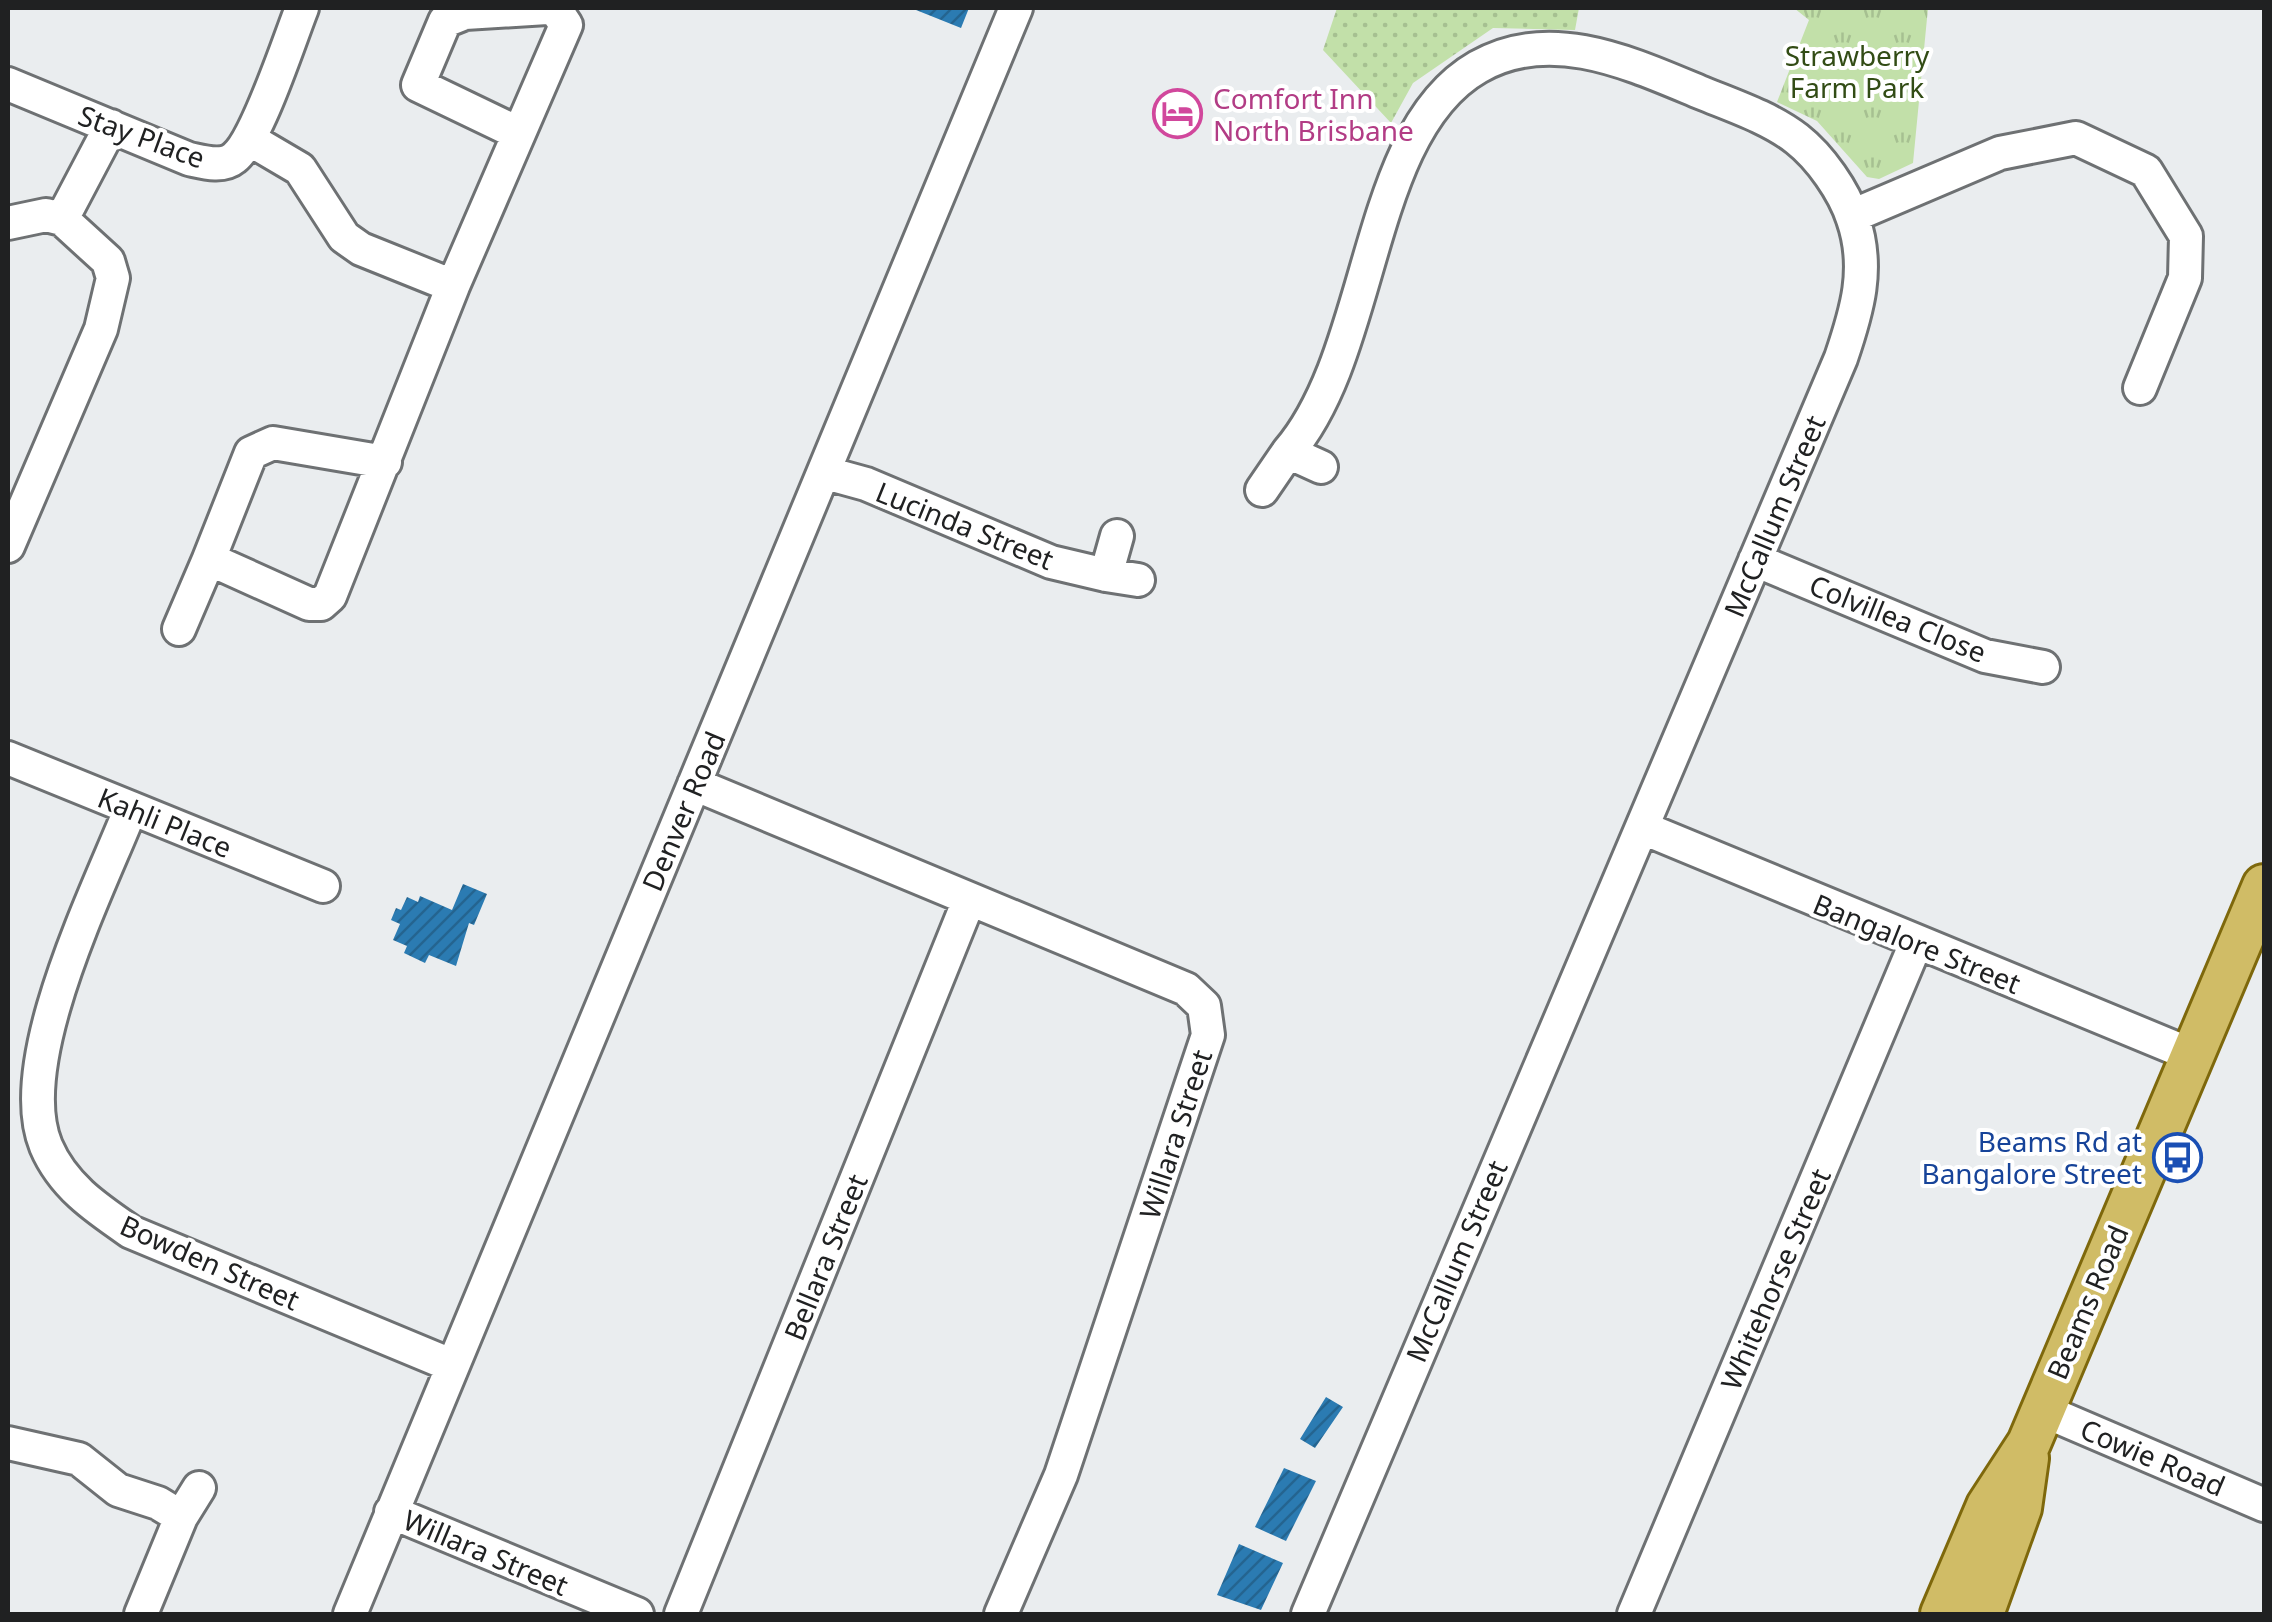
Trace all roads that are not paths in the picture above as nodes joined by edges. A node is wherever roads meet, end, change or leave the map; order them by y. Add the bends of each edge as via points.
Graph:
1 (302, 8) edge
2 (1016, 8) edge
3 (8, 84) edge
4 (111, 126) junction
5 (518, 134) junction
6 (249, 139) junction
7 (1852, 216) junction
8 (62, 219) junction
9 (8, 223) edge
10 (453, 286) junction
11 (2140, 388) dead end
12 (1288, 452) junction
13 (385, 462) junction
14 (1321, 467) dead end
15 (826, 473) junction
16 (1262, 490) dead end
17 (1117, 536) dead end
18 (8, 546) edge
19 (209, 559) junction
20 (1755, 560) junction
21 (180, 628) dead end
22 (2043, 667) dead end
23 (8, 758) edge
24 (694, 784) junction
25 (131, 808) junction
26 (1643, 828) junction
27 (323, 886) dead end
28 (2264, 886) edge
29 (969, 900) junction
30 (1916, 944) junction
31 (2192, 1055) junction
32 (452, 1365) junction
33 (2035, 1426) junction
34 (8, 1443) edge
35 (198, 1488) dead end
36 (2264, 1505) edge
37 (390, 1512) junction
38 (181, 1517) junction
39 (141, 1614) edge
40 (350, 1614) edge
41 (637, 1614) edge
42 (681, 1614) edge
43 (1001, 1614) edge
44 (1308, 1614) edge
45 (1634, 1614) edge
46 (1942, 1614) edge
47 (1982, 1614) edge

1 - 6 street, Stay Place
2 - 15 street, Denver Road
3 - 4 street, Stay Place
4 - 6 street, Stay Place via 214,164 233,159
4 - 8 street
5 - 5 street via 566,25 562,16 546,8 466,13 446,21 418,85
5 - 10 street
6 - 10 street via 300,169 344,237 361,250
7 - 11 street via 2000,153 2076,138 2146,171 2186,236 2184,278
7 - 12 street, McCallum Street via 1820,162 1796,138 1638,66 1602,54 1544,48 1478,66 1446,91 1413,136 1330,384
7 - 20 street, McCallum Street via 1863,260 1858,306
8 - 9 street via 46,215
8 - 18 street via 108,261 113,278 101,329
10 - 13 street
12 - 14 street
12 - 16 street, McCallum Street
13 - 19 street via 260,446 251,452
13 - 19 street via 321,604
15 - 17 street, Lucinda Street via 1052,562 1122,577
15 - 24 street, Denver Road
19 - 21 street
20 - 22 street, Colvillea Close via 1986,656
20 - 26 street, McCallum Street
23 - 25 street, Kahli Place
24 - 29 street, Willara Street
24 - 32 street, Denver Road
25 - 27 street, Kahli Place
25 - 32 street, Bowden Street via 43,1047 39,1111 45,1143 64,1178 131,1232
26 - 30 street, Bangalore Street
26 - 44 street, McCallum Street
28 - 31 main road, Beams Road
29 - 42 street, Bellara Street
29 - 43 street, Willara Street via 1186,989 1204,1006 1208,1035 1060,1475
30 - 31 street, Bangalore Street
30 - 45 street, Whitehorse Street
31 - 33 main road, Beams Road
32 - 37 street, Denver Road
33 - 36 street, Cowie Road
33 - 46 main road, Beams Road via 1988,1506
33 - 47 main road, Beams Road via 2020,1508
34 - 38 street via 80,1459 118,1490
35 - 38 street
37 - 40 street, Denver Road
37 - 41 street, Willara Street
38 - 39 street

